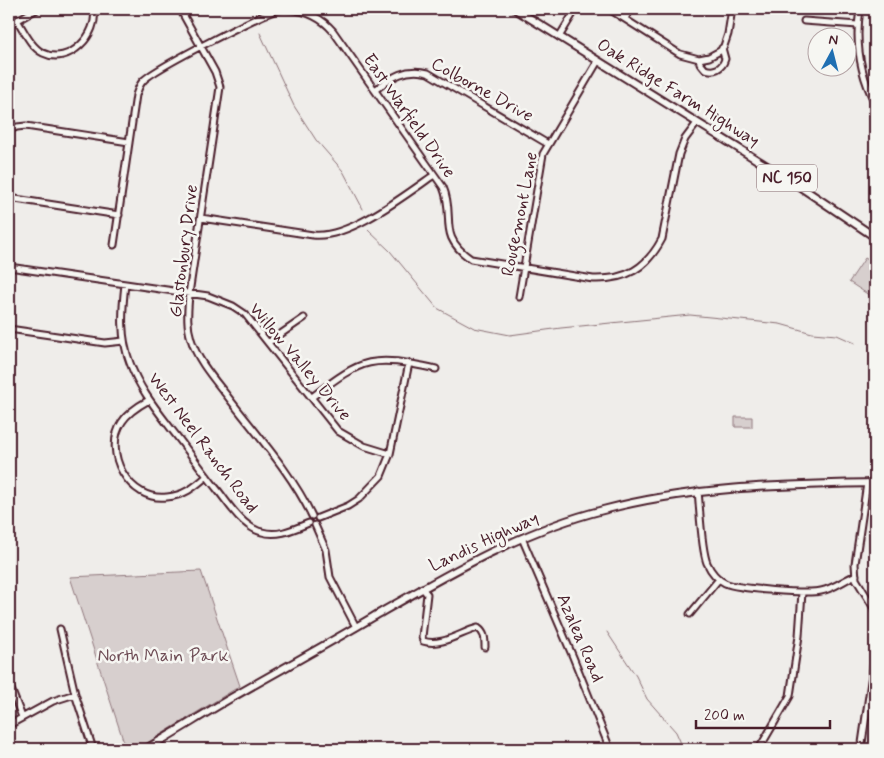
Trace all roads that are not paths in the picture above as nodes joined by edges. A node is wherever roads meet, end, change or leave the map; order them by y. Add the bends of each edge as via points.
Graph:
1 (37, 9) edge
2 (94, 9) edge
3 (180, 9) edge
4 (281, 9) edge
5 (290, 9) edge
6 (515, 9) edge
7 (576, 9) edge
8 (609, 9) edge
9 (631, 9) edge
10 (732, 9) edge
11 (860, 9) edge
12 (625, 18) junction
13 (17, 20) junction
14 (804, 21) dead end
15 (9, 25) edge
16 (858, 25) junction
17 (559, 37) junction
18 (201, 47) junction
19 (722, 48) junction
20 (699, 59) junction
21 (598, 61) junction
22 (374, 90) junction
23 (875, 103) edge
24 (697, 123) junction
25 (9, 130) edge
26 (129, 142) junction
27 (548, 144) junction
28 (434, 175) junction
29 (9, 198) edge
30 (119, 215) junction
31 (201, 218) junction
32 (875, 237) edge
33 (114, 245) dead end
34 (9, 267) edge
35 (524, 268) junction
36 (125, 284) junction
37 (189, 294) junction
38 (519, 297) dead end
39 (304, 318) dead end
40 (9, 328) edge
41 (124, 341) junction
42 (269, 342) junction
43 (409, 363) junction
44 (436, 369) dead end
45 (312, 397) junction
46 (149, 400) junction
47 (390, 454) junction
48 (207, 476) junction
49 (875, 483) edge
50 (867, 484) junction
51 (698, 491) junction
52 (315, 517) junction
53 (312, 524) junction
54 (522, 538) junction
55 (856, 575) junction
56 (719, 579) junction
57 (422, 588) junction
58 (802, 592) junction
59 (875, 610) edge
60 (690, 614) dead end
61 (356, 627) junction
62 (60, 629) dead end
63 (485, 647) dead end
64 (875, 654) edge
65 (9, 684) edge
66 (873, 687) edge
67 (75, 694) junction
68 (22, 717) junction
69 (9, 725) edge
70 (862, 743) dead end
71 (93, 749) edge
72 (146, 749) edge
73 (610, 749) edge
74 (759, 749) edge

1 - 13 street
2 - 13 street via 92,30 66,55 49,55 37,50
3 - 18 street, Glastonbury Drive
4 - 18 street
5 - 22 street, East Warfield Drive via 324,20
6 - 17 main road, Oak Ridge Farm Highway / NC 150
7 - 17 street
8 - 12 street
9 - 12 street
10 - 19 street
11 - 16 street
12 - 20 street via 680,54
13 - 15 street
14 - 16 street
16 - 23 street via 862,71
17 - 21 main road, Oak Ridge Farm Highway / NC 150
18 - 26 street via 143,81 136,95
18 - 31 street, Glastonbury Drive via 220,86
19 - 20 street via 710,57
19 - 20 street via 725,59 720,68 705,69
21 - 24 main road, Oak Ridge Farm Highway / NC 150
21 - 27 street, Rougemont Lane
22 - 27 street, Colborne Drive via 406,72 428,73
22 - 28 street, East Warfield Drive
24 - 32 main road, Oak Ridge Farm Highway / NC 150
24 - 35 street, East Warfield Drive via 682,144 662,239 655,252 634,271 610,280
25 - 26 street via 26,126
26 - 30 street
27 - 35 street, Rougemont Lane via 543,154
28 - 31 street via 378,214 326,235
28 - 35 street, East Warfield Drive via 446,195 449,230 460,252 482,262
29 - 30 street
30 - 33 street
31 - 37 street, Glastonbury Drive
34 - 36 street, Willow Valley Drive
35 - 38 street, Rougemont Lane
36 - 37 street, Willow Valley Drive
36 - 41 street, West Neel Ranch Road via 122,309
37 - 42 street, Willow Valley Drive via 208,296 233,306 245,314
37 - 52 street, Glastonbury Drive via 188,325 197,354 293,481
39 - 42 street
40 - 41 street via 105,343
41 - 46 street, West Neel Ranch Road via 140,386
42 - 45 street, Willow Valley Drive
43 - 44 street
43 - 45 street via 383,360 360,365 341,374
43 - 47 street
45 - 47 street, Willow Valley Drive via 338,431 364,446
46 - 48 street, West Neel Ranch Road
46 - 48 street via 125,419 116,435 118,465 127,480 137,490 165,498 195,487
47 - 52 street via 381,476 359,499
48 - 53 street, West Neel Ranch Road via 240,518 255,529 275,534
49 - 50 main road, Landis Highway
50 - 51 main road, Landis Highway
50 - 55 street
51 - 54 main road, Landis Highway via 602,510
51 - 56 street via 705,556
52 - 53 street via 318,522
52 - 53 street via 309,518
53 - 61 street via 326,550 330,577
54 - 57 main road, Landis Highway
54 - 73 street, Azalea Road
55 - 58 street via 822,591
55 - 59 street
56 - 58 street via 733,586
56 - 60 street
57 - 61 main road, Landis Highway
57 - 63 street via 427,594 423,642 448,639 478,628 485,637
58 - 74 street via 790,696
61 - 72 main road, Landis Highway
62 - 67 street
64 - 66 street
65 - 68 street
66 - 70 street
67 - 68 street
67 - 71 street
68 - 69 street

